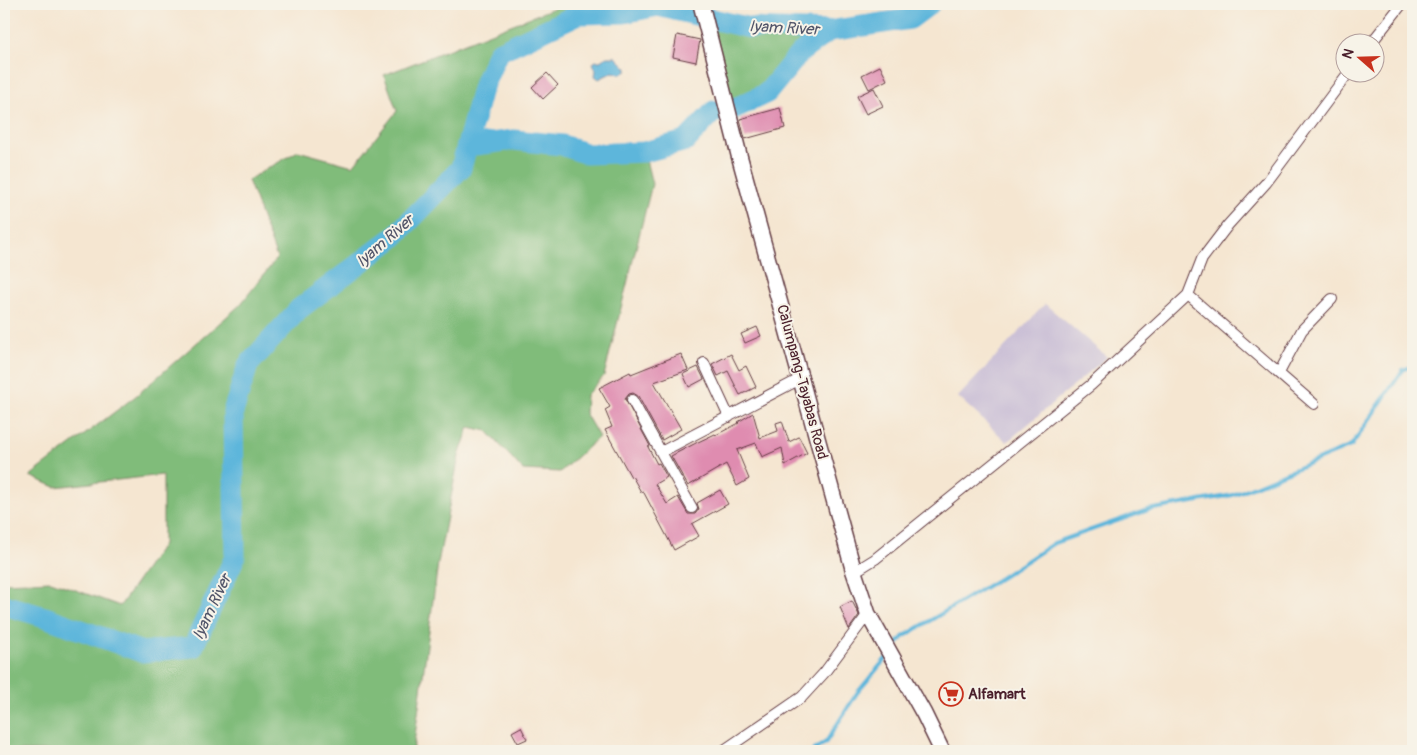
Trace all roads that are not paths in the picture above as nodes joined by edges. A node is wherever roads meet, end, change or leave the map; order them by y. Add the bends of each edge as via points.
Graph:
1 (701, 4) edge
2 (1402, 4) edge
3 (1380, 32) edge
4 (1341, 82) edge
5 (1188, 295) junction
6 (1332, 299) dead end
7 (704, 363) dead end
8 (1279, 373) junction
9 (802, 378) junction
10 (632, 400) dead end
11 (1314, 404) dead end
12 (729, 417) junction
13 (661, 452) junction
14 (692, 508) dead end
15 (854, 572) junction
16 (868, 614) junction
17 (723, 751) edge
18 (942, 751) edge

1 - 9 main road, Calumpang-Tayabas Road via 728,116
2 - 3 street
4 - 5 street via 1266,182 1202,259
5 - 8 street
5 - 15 street via 1091,385 875,559
6 - 8 street via 1302,330
7 - 12 street
8 - 11 street
9 - 12 street
9 - 15 main road, Calumpang-Tayabas Road
10 - 13 street
12 - 13 street
13 - 14 street
15 - 16 main road, Calumpang-Tayabas Road
16 - 17 street via 802,697
16 - 18 main road, Calumpang-Tayabas Road

